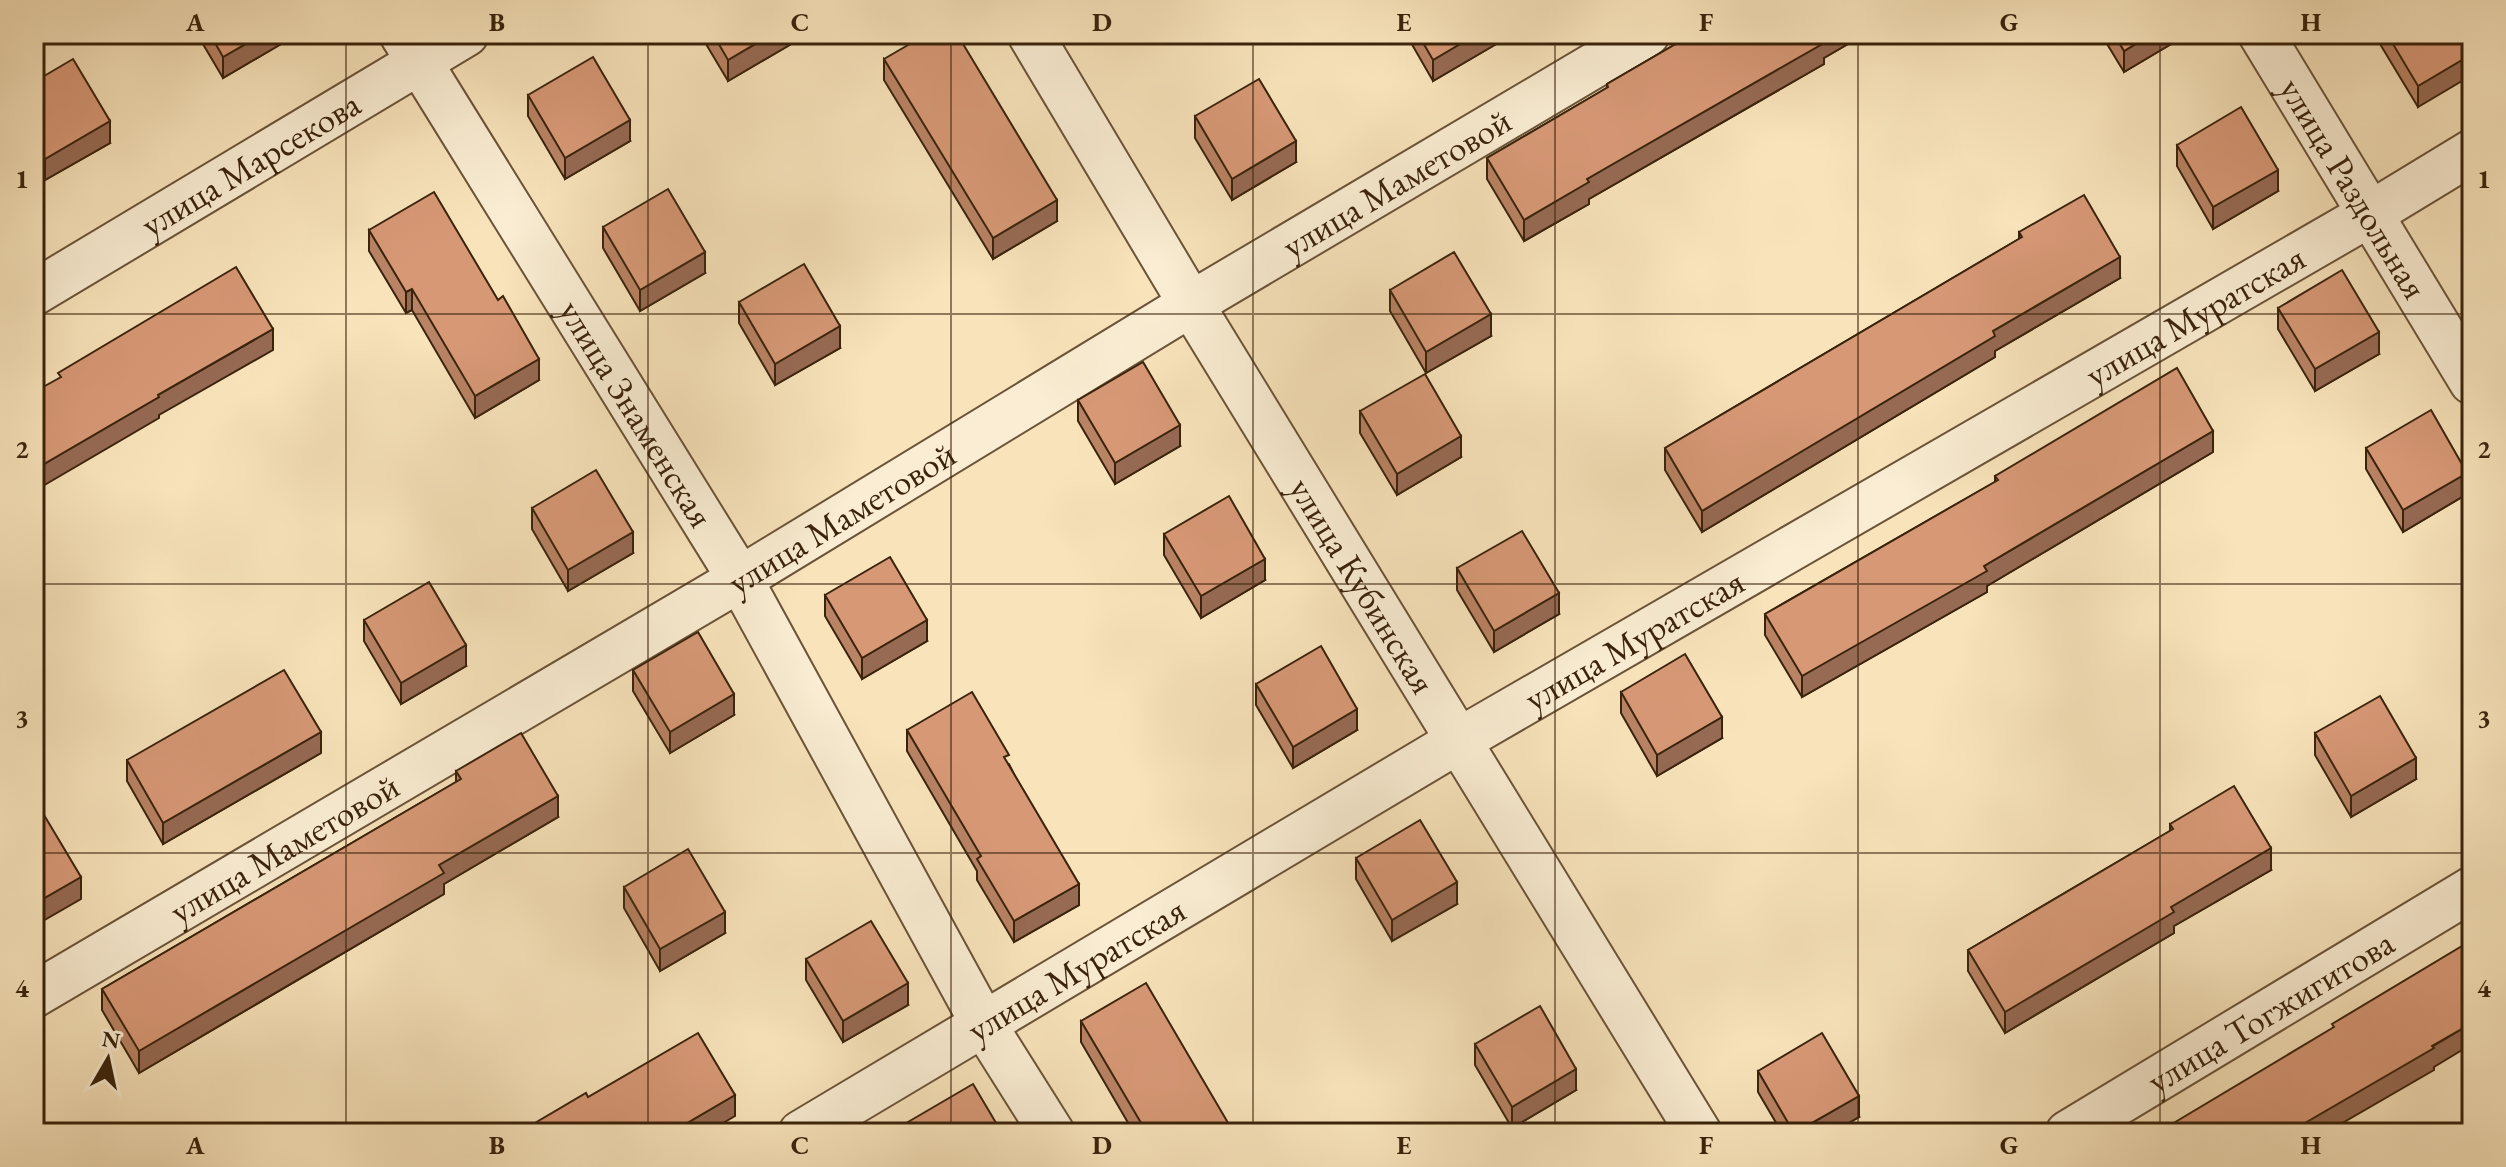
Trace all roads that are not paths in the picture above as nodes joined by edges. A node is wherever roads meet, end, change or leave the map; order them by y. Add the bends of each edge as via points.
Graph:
1 (466, 34) edge
2 (1030, 34) edge
3 (1647, 34) edge
4 (2261, 34) edge
5 (411, 48) edge
6 (2472, 152) edge
7 (2370, 214) junction
8 (34, 293) edge
9 (1191, 304) junction
10 (2472, 382) edge
11 (740, 579) junction
12 (1458, 741) junction
13 (2472, 889) edge
14 (34, 995) edge
15 (984, 1025) junction
16 (801, 1133) edge
17 (1052, 1133) edge
18 (1699, 1133) edge
19 (2068, 1133) edge

1 - 5 street, улица Марсекова
2 - 9 street, улица Кубинская
3 - 9 street, улица Маметовой
4 - 7 street, улица Раздольная
5 - 8 street, улица Марсекова
5 - 11 street, улица Знаменская
6 - 7 street, улица Муратская
7 - 10 street, улица Раздольная
7 - 12 street, улица Муратская
9 - 11 street, улица Маметовой
9 - 12 street, улица Кубинская
11 - 14 street, улица Маметовой
11 - 15 street, улица Знаменская
12 - 15 street, улица Муратская
12 - 18 street, улица Кубинская
13 - 19 street, улица Тогжигитова
15 - 16 street, улица Муратская
15 - 17 street, улица Знаменская

